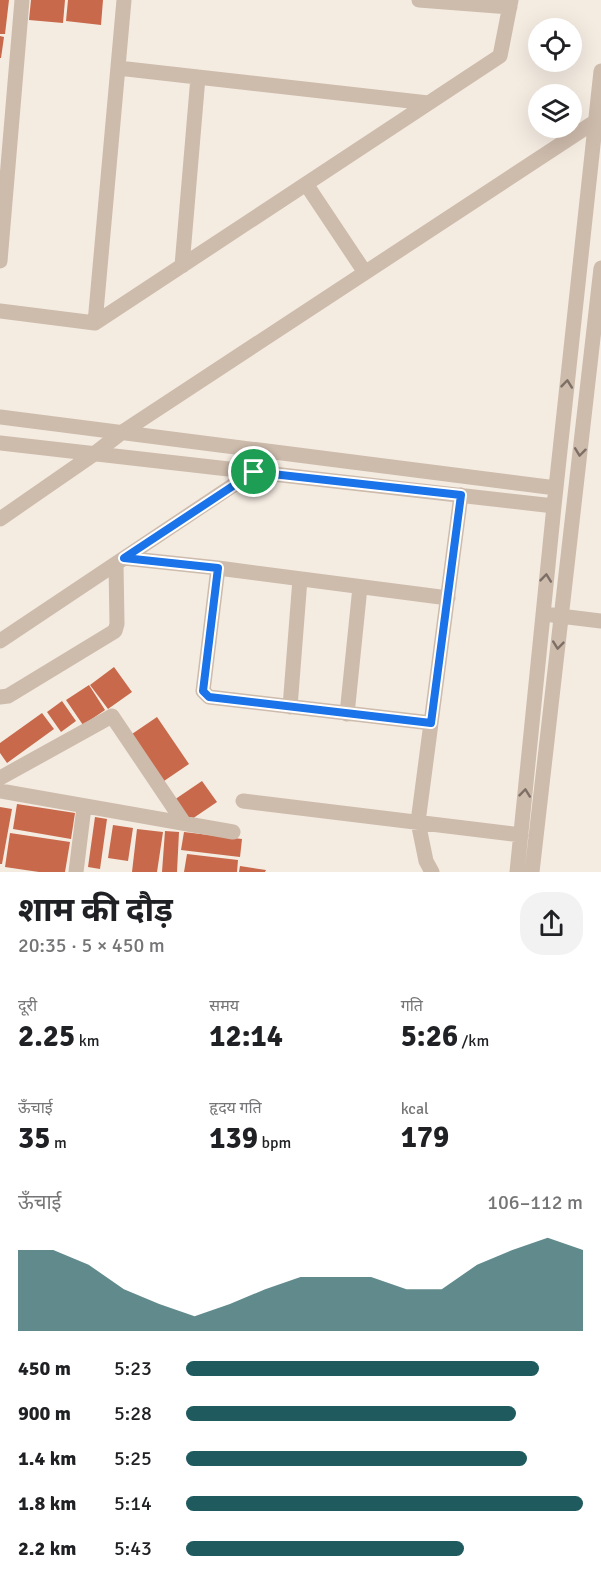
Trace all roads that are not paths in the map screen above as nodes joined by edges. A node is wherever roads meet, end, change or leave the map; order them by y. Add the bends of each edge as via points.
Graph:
1 (21, 0) edge
2 (124, 0) edge
3 (419, 0) edge
4 (511, 3) edge
5 (118, 68) junction
6 (601, 71) edge
7 (198, 77) junction
8 (428, 103) junction
9 (596, 121) junction
10 (306, 184) junction
11 (594, 213) edge
12 (0, 261) edge
13 (182, 266) junction
14 (601, 268) edge
15 (364, 271) junction
16 (0, 311) edge
17 (95, 323) junction
18 (0, 417) edge
19 (121, 433) junction
20 (0, 443) edge
21 (94, 454) junction
22 (254, 472) junction
23 (556, 488) junction
24 (461, 495) junction
25 (554, 506) junction
26 (0, 519) edge
27 (120, 561) junction
28 (218, 568) junction
29 (300, 579) junction
30 (360, 587) junction
31 (448, 598) junction
32 (543, 614) junction
33 (561, 616) junction
34 (601, 621) edge
35 (0, 641) edge
36 (0, 697) edge
37 (290, 707) junction
38 (347, 714) junction
39 (431, 723) junction
40 (0, 778) edge
41 (0, 791) edge
42 (243, 801) dead end
43 (84, 807) junction
44 (418, 822) junction
45 (184, 823) junction
46 (233, 832) dead end
47 (521, 835) junction
48 (76, 872) edge
49 (432, 872) edge
50 (517, 872) edge
51 (532, 872) edge

1 - 12 street
2 - 5 street
3 - 4 street
4 - 8 street via 500,56
5 - 7 street
5 - 17 street
6 - 9 street
7 - 8 street
7 - 13 street
8 - 10 street
9 - 11 street
9 - 15 street
10 - 13 street
10 - 15 street
23 -> 11 street
13 - 17 street
14 -> 33 street
15 - 19 street
16 - 17 street
18 - 19 street
19 - 21 street
19 - 23 street
20 - 21 street
21 - 22 street
21 - 26 street
22 - 24 street
22 - 27 street
23 - 25 street
24 - 25 street
24 - 31 street
32 -> 25 street
27 - 28 street
27 - 35 street
27 - 36 street via 114,631 8,696
28 - 29 street
28 - 37 street via 203,691 209,697
29 - 30 street
29 - 37 street
30 - 31 street
30 - 38 street
31 - 39 street
32 - 33 street
47 -> 32 street
33 - 34 street
33 -> 51 street
37 - 38 street
38 - 39 street
39 - 44 street
40 - 45 street via 112,716
41 - 43 street
42 - 44 street
43 - 45 street
43 - 48 street
44 - 47 street
44 - 49 street
45 - 46 street
47 - 50 street

